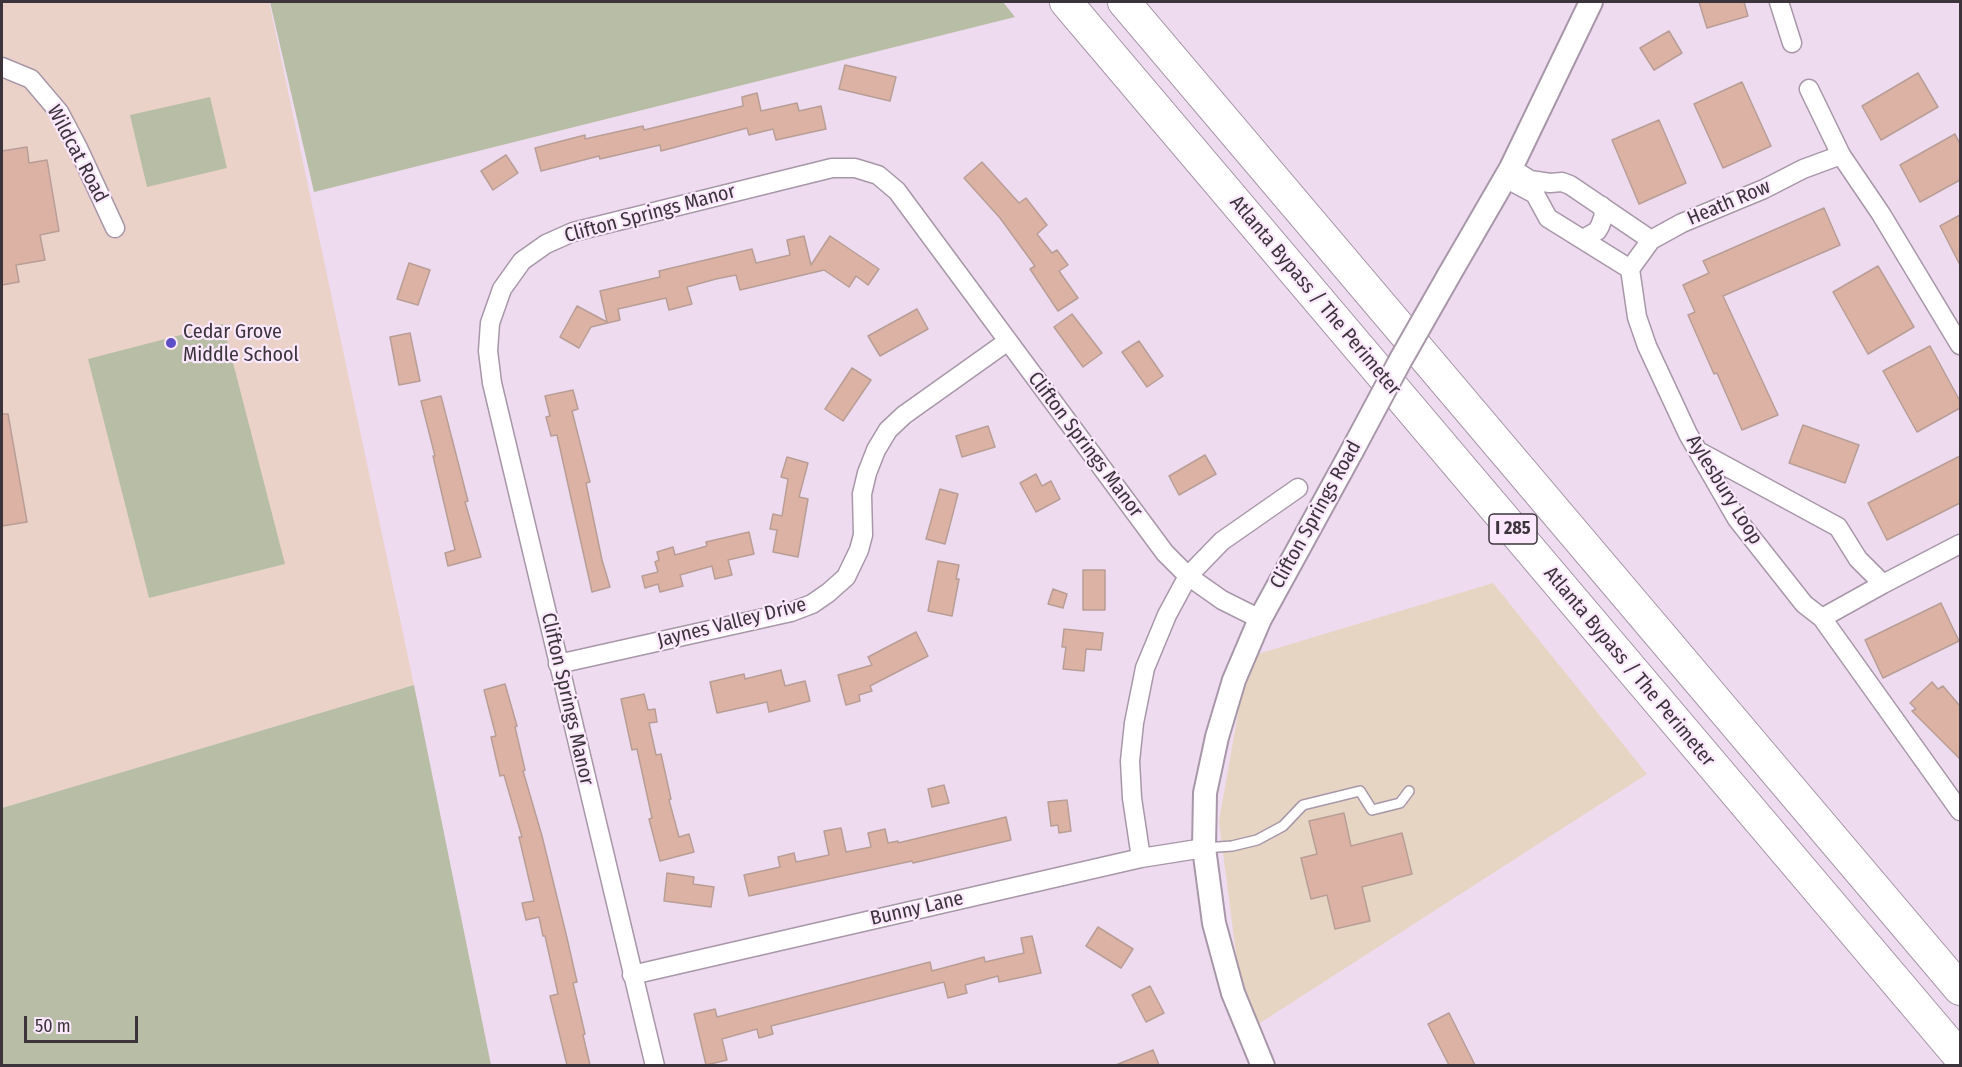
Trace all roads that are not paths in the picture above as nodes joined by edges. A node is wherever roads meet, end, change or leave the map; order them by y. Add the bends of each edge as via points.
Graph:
1 (1066, 2) edge
2 (1124, 2) edge
3 (1591, 2) edge
4 (1779, 2) edge
5 (1792, 43) dead end
6 (2, 67) edge
7 (1809, 89) dead end
8 (1841, 155) junction
9 (1508, 173) junction
10 (1602, 206) junction
11 (115, 228) dead end
12 (1583, 239) junction
13 (1651, 240) junction
14 (1630, 269) junction
15 (1008, 341) junction
16 (1960, 345) edge
17 (1697, 450) junction
18 (1298, 488) dead end
19 (1960, 544) edge
20 (1188, 576) junction
21 (1883, 584) junction
22 (1822, 618) junction
23 (1260, 619) junction
24 (558, 664) junction
25 (1409, 791) dead end
26 (1960, 811) edge
27 (1204, 848) junction
28 (1142, 858) junction
29 (632, 975) junction
30 (1960, 989) edge
31 (1960, 1057) edge
32 (655, 1065) edge
33 (1263, 1065) edge

1 - 31 highway, Atlanta Bypass / The Perimeter / I 285
2 - 30 highway, I 285
3 - 9 street, Clifton Springs Road
4 - 5 street
6 - 11 street, Wildcat Road via 31,80 59,112
7 - 8 street
8 - 13 street, Heath Row
8 - 16 street
9 - 10 street via 1530,180 1562,182
9 - 12 street via 1534,194 1548,218
9 - 23 street, Clifton Springs Road, bridge via 1400,360
10 - 12 street via 1604,215 1598,231
10 - 13 street
12 - 14 street
13 - 14 street, Heath Row
14 - 17 street, Aylesbury Loop via 1637,317 1647,346
15 - 20 street, Clifton Springs Manor via 1165,553
15 - 24 street, Jaynes Valley Drive via 888,430 867,473 859,550 846,577 828,593 791,612
15 - 24 street, Clifton Springs Manor via 897,191 878,175 855,168 832,168 603,224 564,236 530,255 502,289 490,323 488,351 492,383
17 - 21 street via 1838,527 1858,559
17 - 22 street, Aylesbury Loop via 1737,519 1804,604
18 - 20 street via 1222,541
19 - 21 street
20 - 23 street, Clifton Springs Manor via 1222,600
20 - 28 street via 1145,669 1134,723 1132,798
21 - 22 street
22 - 26 street, Aylesbury Loop
23 - 27 street, Clifton Springs Road via 1234,680 1217,736 1205,793
24 - 29 street, Clifton Springs Manor
25 - 27 lane via 1400,803 1372,810 1360,791 1303,805 1283,826 1257,840
27 - 28 street, Bunny Lane
27 - 33 street, Clifton Springs Road via 1214,924 1233,993
28 - 29 street, Bunny Lane
29 - 32 street, Clifton Springs Manor

